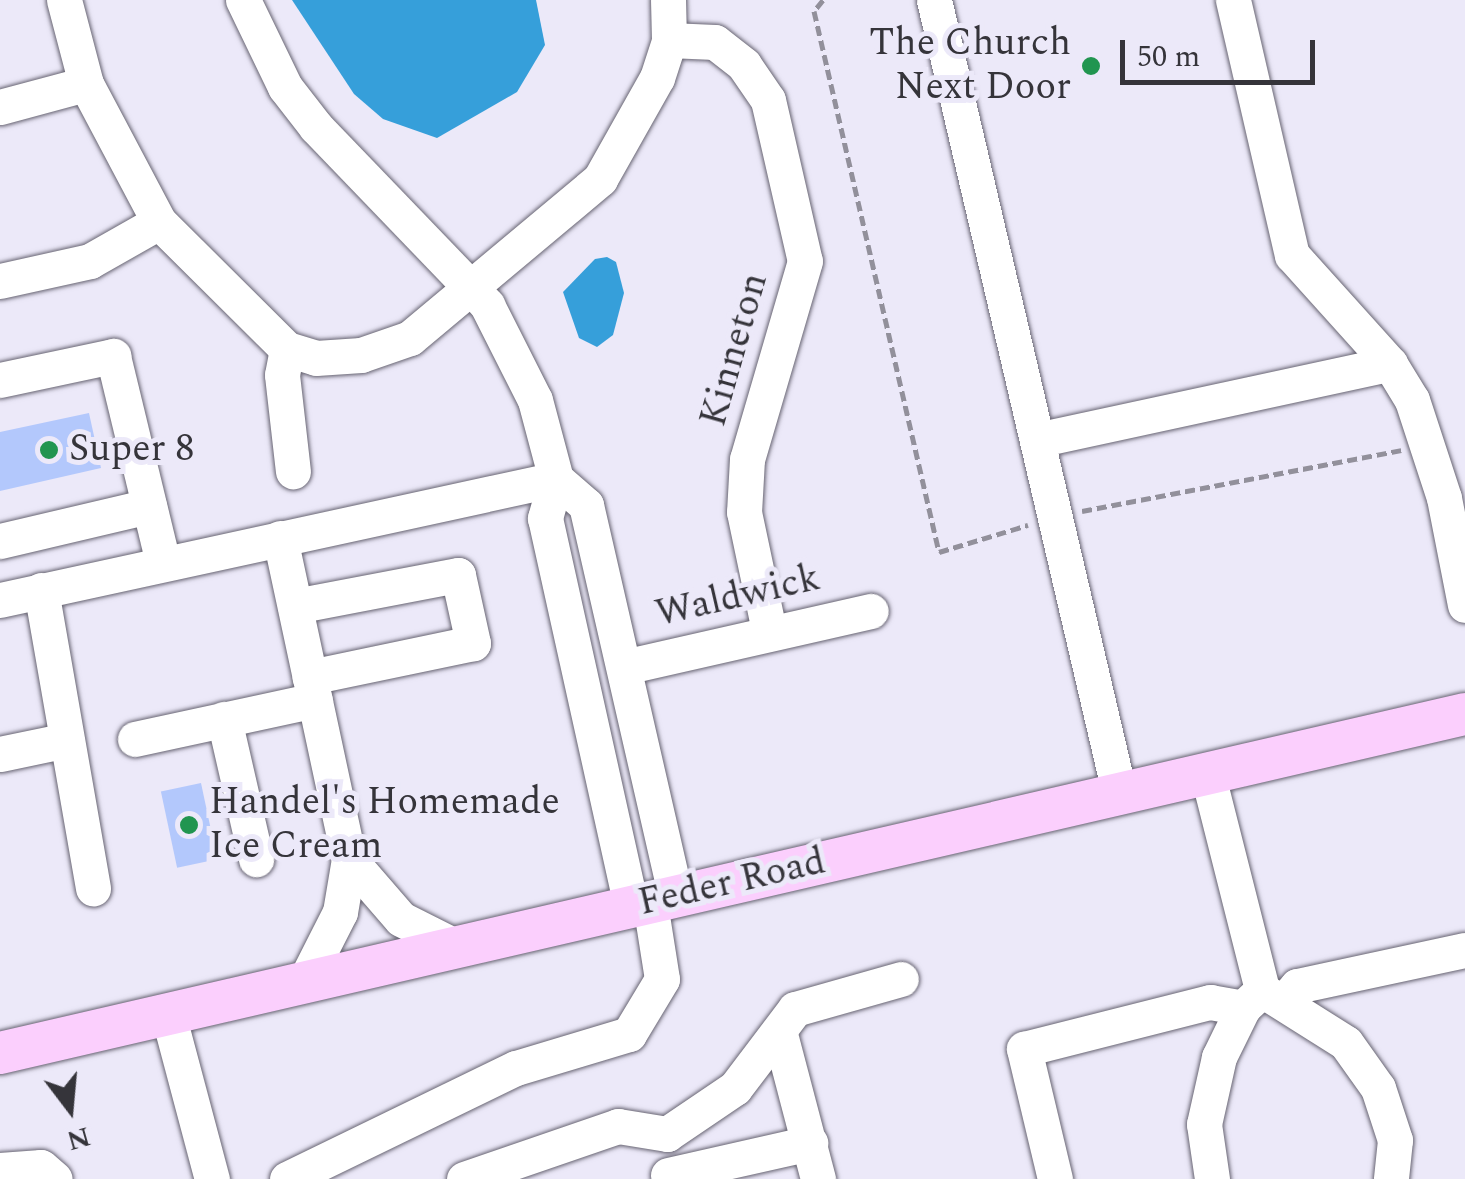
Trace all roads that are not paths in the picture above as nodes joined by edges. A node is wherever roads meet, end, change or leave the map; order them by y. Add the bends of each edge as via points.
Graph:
1 (64, 0) edge
2 (243, 0) edge
3 (668, 0) edge
4 (934, 0) edge
5 (1233, 0) edge
6 (669, 40) junction
7 (86, 84) junction
8 (0, 107) edge
9 (159, 222) junction
10 (0, 280) edge
11 (473, 289) junction
12 (287, 349) junction
13 (1390, 364) junction
14 (0, 380) edge
15 (1037, 440) junction
16 (293, 471) dead end
17 (556, 479) junction
18 (149, 506) junction
19 (280, 538) junction
20 (0, 542) edge
21 (163, 564) junction
22 (41, 590) junction
23 (0, 600) edge
24 (1465, 605) edge
25 (295, 606) junction
26 (871, 611) dead end
27 (769, 631) junction
28 (624, 667) junction
29 (313, 688) junction
30 (1465, 714) edge
31 (224, 720) junction
32 (134, 739) dead end
33 (67, 740) junction
34 (0, 754) edge
35 (1207, 772) junction
36 (1119, 792) junction
37 (256, 859) dead end
38 (350, 859) junction
39 (93, 888) dead end
40 (652, 902) junction
41 (455, 946) junction
42 (1465, 950) edge
43 (901, 979) dead end
44 (305, 981) junction
45 (1263, 999) junction
46 (168, 1014) junction
47 (780, 1034) junction
48 (0, 1053) edge
49 (666, 1134) junction
50 (810, 1143) junction
51 (0, 1170) edge
52 (668, 1177) edge
53 (55, 1179) edge
54 (212, 1179) edge
55 (287, 1179) edge
56 (464, 1179) edge
57 (818, 1179) edge
58 (1056, 1179) edge
59 (1212, 1179) edge
60 (1391, 1179) edge

1 - 7 street
2 - 11 street via 285,87 316,127
3 - 6 street
4 - 15 street
5 - 13 street via 1292,255
6 - 11 street via 657,78 600,180
6 - 27 street, Kinneton via 715,42 744,65 768,100 806,262 748,459 744,512
7 - 8 street
7 - 9 street
9 - 10 street via 90,261
9 - 12 street
11 - 12 street via 410,338 361,355 316,358
11 - 17 street via 535,400
12 - 16 street via 282,375
13 - 15 street
13 - 24 street via 1426,436
14 - 18 street via 113,356
15 - 36 street
17 - 19 street
17 - 28 street via 586,505
17 - 40 street via 545,518
18 - 20 street
18 - 21 street
19 - 21 street
19 - 25 street
21 - 22 street
22 - 23 street
22 - 33 street
25 - 29 street
25 - 29 street via 458,575 473,643
26 - 27 street, Waldwick
27 - 28 street, Waldwick
28 - 40 street
29 - 31 street
29 - 38 street
30 - 35 main road, Feder Road
31 - 32 street
31 - 37 street
33 - 34 street
33 - 39 street
35 - 36 main road, Feder Road
35 - 45 street
36 - 40 main road, Feder Road
38 - 41 street via 402,920
38 - 44 street via 340,912
40 - 41 main road, Feder Road
40 - 55 street via 662,980 629,1034 516,1068
41 - 44 main road, Feder Road
42 - 45 street
43 - 47 street via 795,1009
44 - 46 main road, Feder Road
45 - 58 street via 1210,1002 1024,1049
45 - 59 street via 1219,1057 1204,1124
45 - 60 street via 1346,1043 1378,1088 1395,1140
46 - 48 main road, Feder Road
46 - 54 street
47 - 49 street via 735,1088
47 - 50 street
49 - 52 street
49 - 56 street via 618,1126
50 - 52 street
50 - 57 street
51 - 53 street via 42,1167

